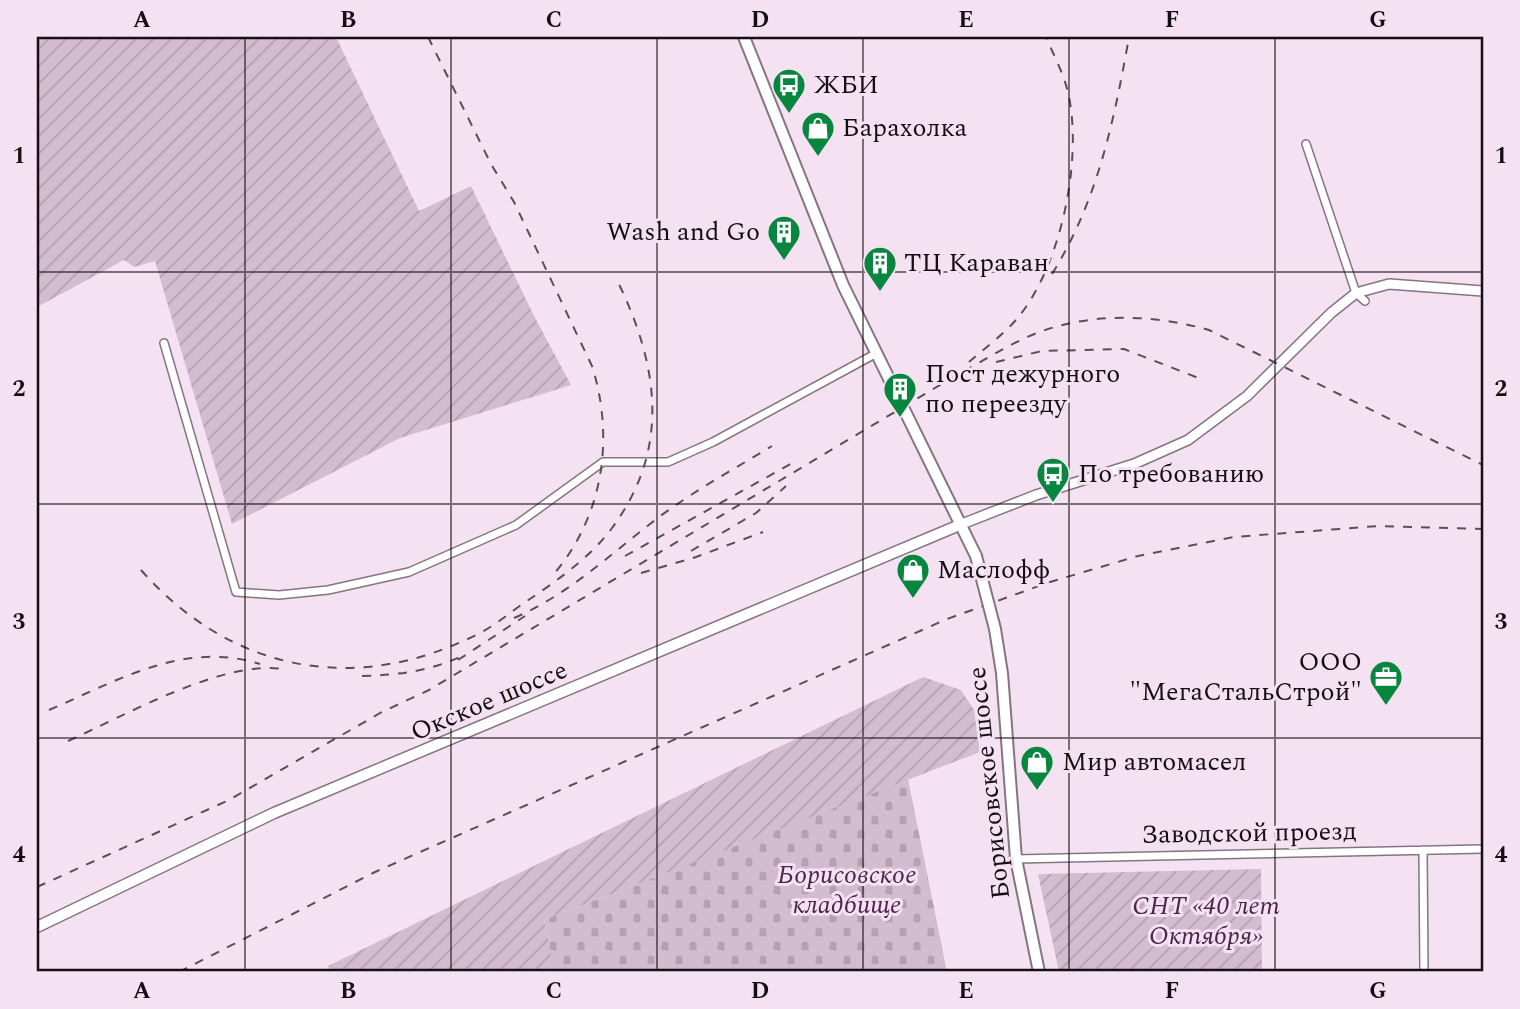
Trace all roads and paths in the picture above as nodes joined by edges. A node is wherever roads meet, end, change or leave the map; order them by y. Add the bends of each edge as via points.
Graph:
1 (744, 37) edge
2 (1306, 144) dead end
3 (1483, 291) edge
4 (1356, 293) junction
5 (1365, 301) dead end
6 (164, 343) dead end
7 (875, 355) junction
8 (962, 524) junction
9 (1483, 849) edge
10 (1423, 850) junction
11 (1016, 859) junction
12 (37, 927) edge
13 (1039, 972) edge
14 (1424, 972) edge

1 - 7 main road
2 - 4 street
3 - 4 street via 1389,284
4 - 5 street
4 - 8 street via 1247,396 1188,440 1134,464
6 - 7 street via 236,592 279,595 328,590 409,572 516,525 603,462 668,462
7 - 8 main road
8 - 11 main road, Борисовское шоссе, bridge via 976,556 995,629
8 - 12 main road, Окское шоссе via 274,813
9 - 10 street, Заводской проезд
10 - 11 street, Заводской проезд
10 - 14 street
11 - 13 main road, Борисовское шоссе

